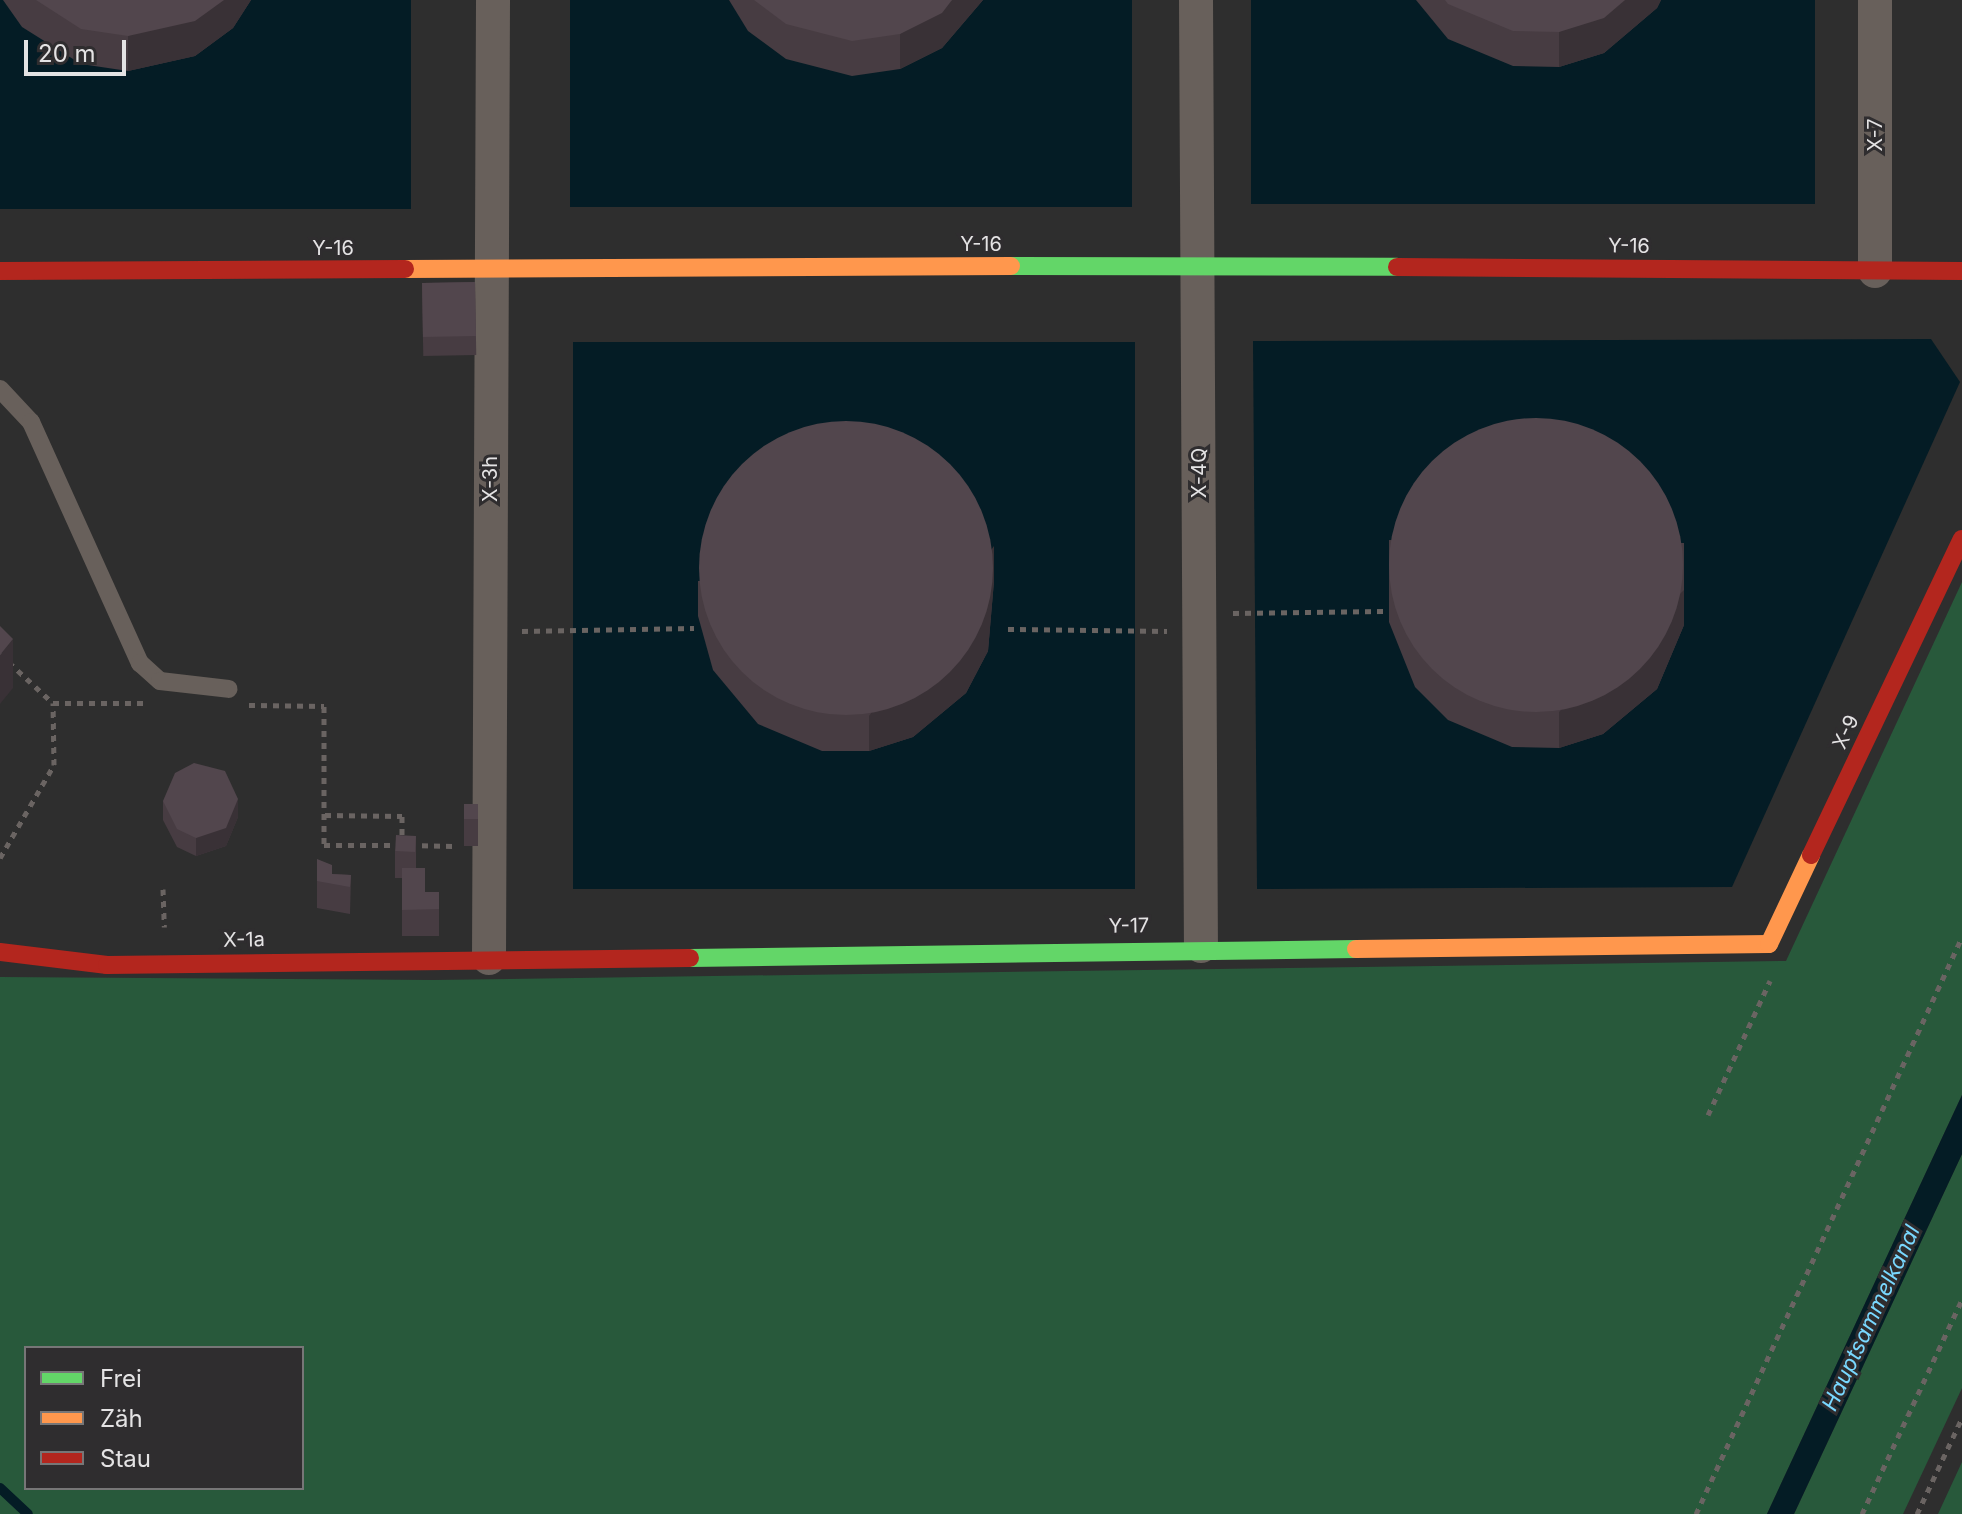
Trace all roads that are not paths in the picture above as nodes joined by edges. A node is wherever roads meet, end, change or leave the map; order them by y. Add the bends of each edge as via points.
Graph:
1 (493, 0) edge
2 (1196, 0) edge
3 (1875, 0) edge
4 (1199, 265) junction
5 (490, 269) junction
6 (0, 271) edge
7 (1875, 271) junction
8 (1962, 271) edge
9 (0, 389) edge
10 (1962, 539) edge
11 (229, 689) dead end
12 (1769, 944) joint
13 (1201, 946) junction
14 (0, 952) edge
15 (489, 958) junction

1 - 5 street, X-3h
2 - 4 street, X-4Q
3 - 7 street, X-7
4 - 5 street, Y-16
4 - 7 street, Y-16
4 - 13 street, X-4Q
5 - 6 street, Y-16
5 - 15 street, X-3h
7 - 8 street, Y-16
9 - 11 lane via 31,422 140,663 160,681
10 - 12 street, X-9
12 - 13 street, Y-17
13 - 15 street, Y-17
14 - 15 street, X-1a via 71,965

